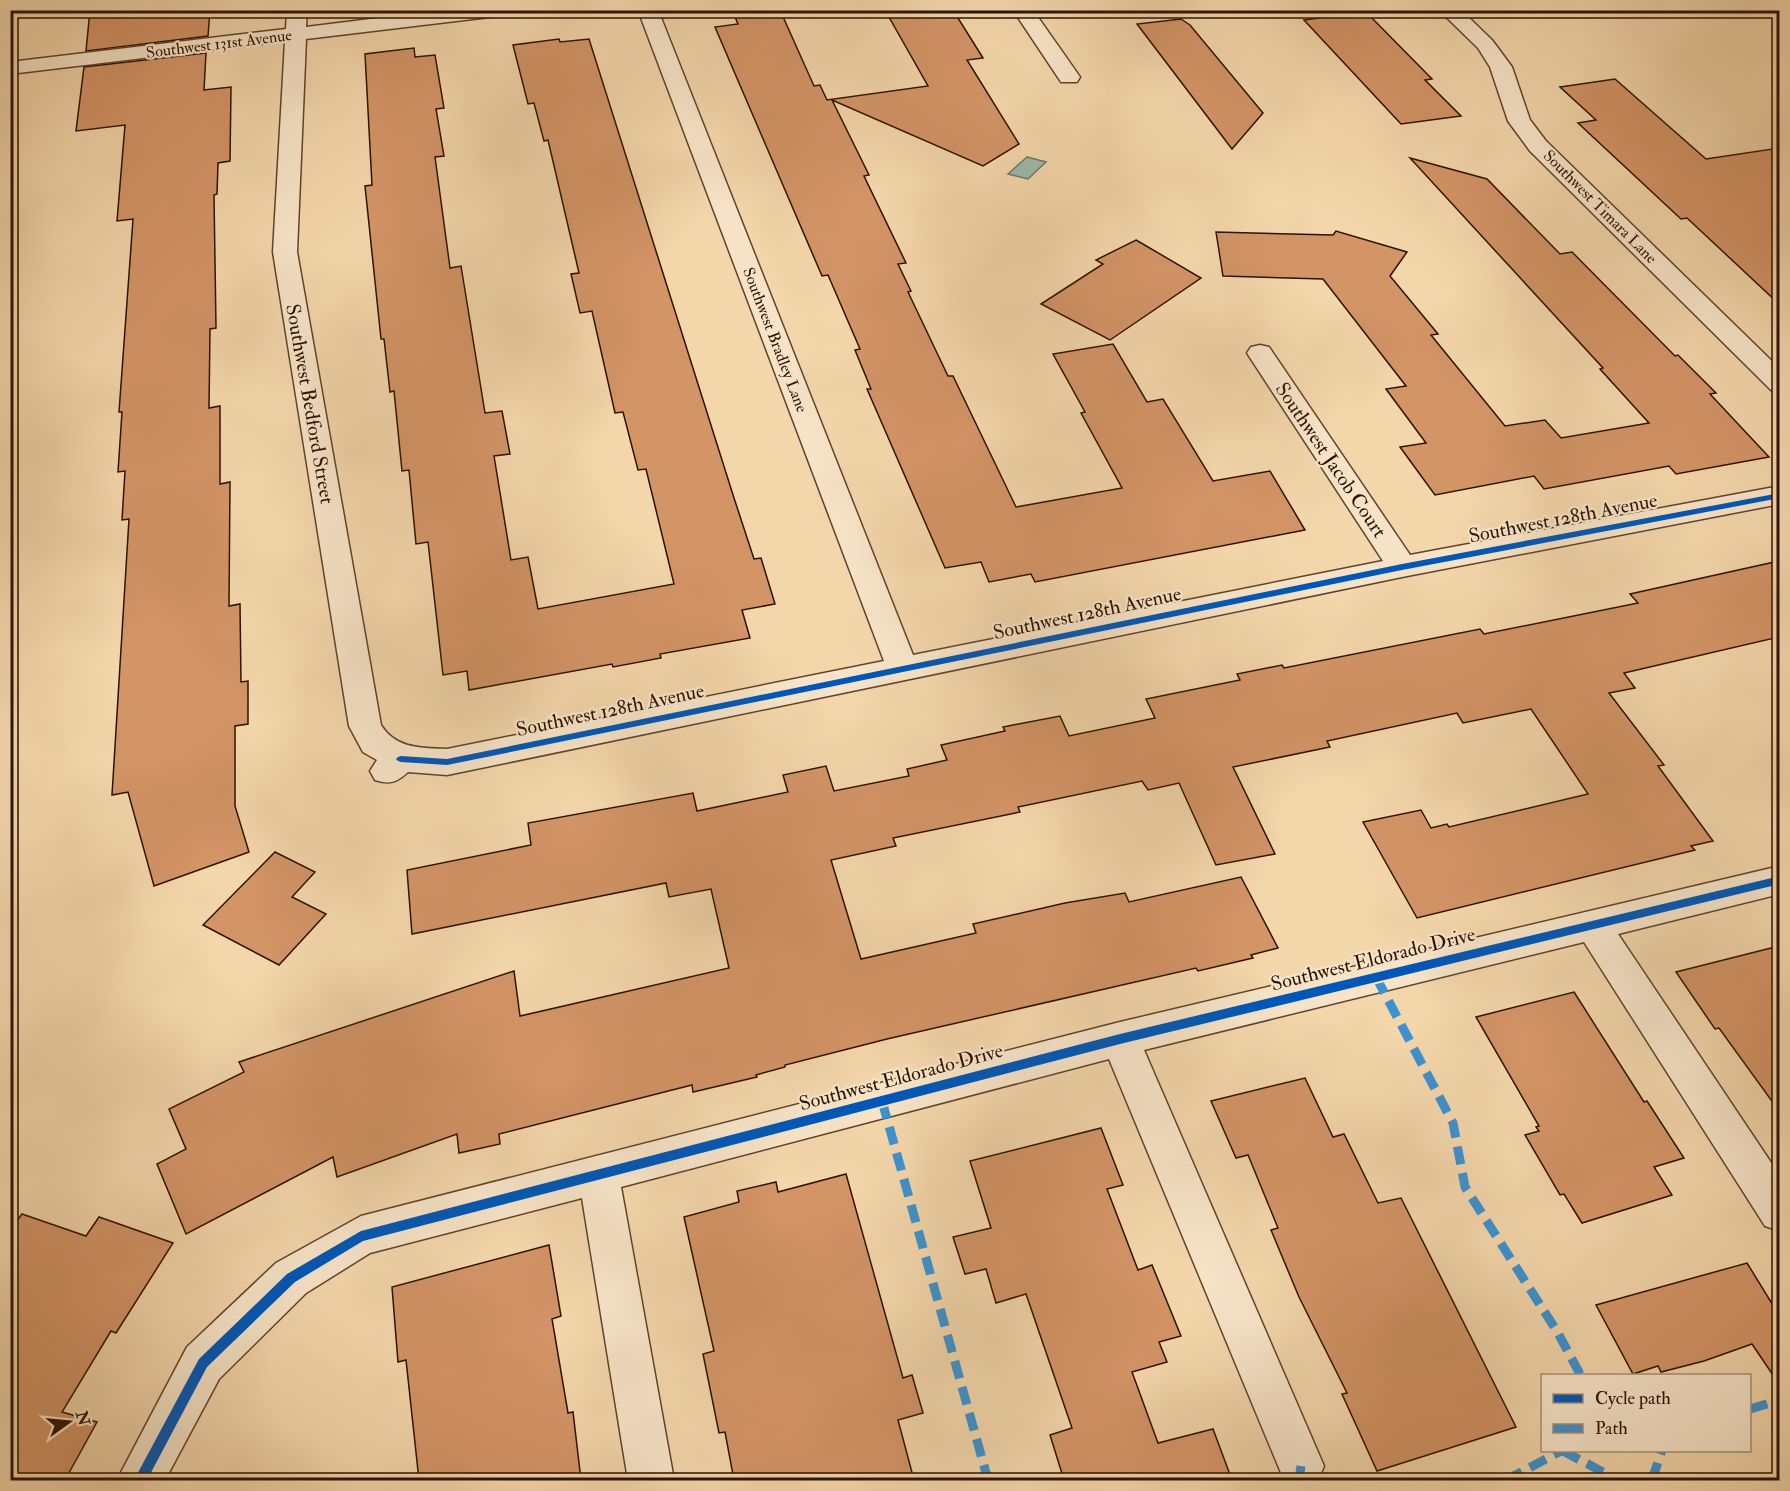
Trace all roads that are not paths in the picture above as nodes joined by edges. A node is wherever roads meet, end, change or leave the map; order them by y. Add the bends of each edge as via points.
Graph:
1 (498, 10) edge
2 (648, 10) edge
3 (1023, 10) edge
4 (1449, 10) edge
5 (297, 22) edge
6 (10, 68) edge
7 (1069, 77) dead end
8 (1260, 353) dead end
9 (1779, 384) edge
10 (1779, 495) edge
11 (1402, 567) junction
12 (903, 669) junction
13 (394, 765) joint
14 (1779, 880) edge
15 (1592, 925) junction
16 (1120, 1039) junction
17 (598, 1174) junction
18 (1779, 1212) edge
19 (1301, 1467) dead end
20 (140, 1480) edge
21 (651, 1480) edge

1 - 5 street, Southwest 131st Avenue
2 - 12 street, Southwest Bradley Lane
3 - 7 street
4 - 9 street, Southwest Timara Lane via 1485,44 1502,67 1519,121 1538,146
5 - 6 street, Southwest 131st Avenue
5 - 13 street, Southwest Bedford Street via 285,252 365,726
8 - 11 street, Southwest Jacob Court
10 - 11 street, Southwest 128th Avenue
11 - 12 street, Southwest 128th Avenue
12 - 13 street, Southwest 128th Avenue via 447,762
14 - 15 street, Southwest Eldorado Drive
15 - 16 street, Southwest Eldorado Drive
15 - 18 street
16 - 17 street, Southwest Eldorado Drive
16 - 19 street
17 - 20 street, Southwest Eldorado Drive via 361,1236 291,1278 203,1363
17 - 21 street

